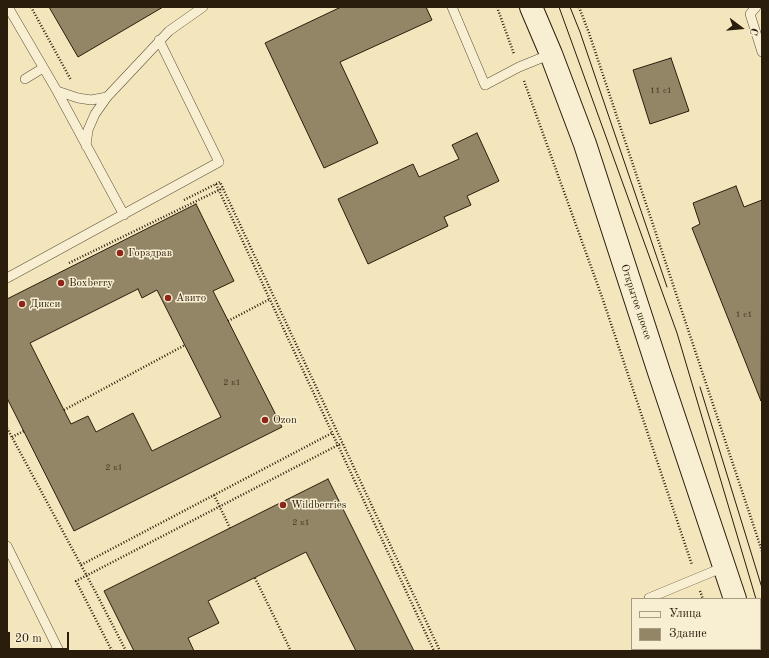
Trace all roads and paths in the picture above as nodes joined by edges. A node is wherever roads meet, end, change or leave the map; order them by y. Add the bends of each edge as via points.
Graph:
1 (8, 7) edge
2 (31, 7) edge
3 (203, 7) edge
4 (452, 7) edge
5 (497, 7) edge
6 (531, 7) edge
7 (579, 7) edge
8 (756, 7) edge
9 (159, 40) junction
10 (762, 52) edge
11 (551, 54) junction
12 (519, 67) junction
13 (43, 68) junction
14 (25, 79) dead end
15 (72, 82) dead end
16 (57, 91) junction
17 (106, 97) junction
18 (86, 146) junction
19 (213, 179) dead end
20 (219, 190) junction
21 (124, 215) junction
22 (64, 266) dead end
23 (7, 278) edge
24 (270, 299) junction
25 (228, 321) dead end
26 (185, 345) dead end
27 (64, 410) dead end
28 (7, 428) edge
29 (24, 431) dead end
30 (332, 433) junction
31 (12, 437) junction
32 (342, 442) junction
33 (337, 444) junction
34 (214, 495) junction
35 (219, 506) junction
36 (230, 528) dead end
37 (7, 546) edge
38 (762, 551) edge
39 (81, 565) junction
40 (724, 567) junction
41 (87, 575) junction
42 (255, 578) dead end
43 (696, 578) junction
44 (649, 598) edge
45 (703, 598) edge
46 (735, 598) edge
47 (59, 651) edge
48 (112, 651) edge
49 (126, 651) edge
50 (291, 651) edge
51 (434, 651) edge
52 (440, 651) edge

1 - 13 lane
2 - 15 path
3 - 9 lane
4 - 12 lane via 485,85
5 - 12 path
6 - 11 main road, Открытое шоссе
7 - 38 path
8 - 10 lane via 750,14
9 - 17 lane
9 - 21 lane via 219,162
11 - 12 lane
11 - 40 main road, Открытое шоссе via 585,144
12 - 43 path via 602,296
13 - 14 lane
13 - 16 lane
16 - 17 lane via 91,100
16 - 18 lane
17 - 18 lane via 88,130
18 - 21 lane
19 - 20 path
20 - 22 path
20 - 24 path
20 - 32 path via 223,188
21 - 23 lane
24 - 25 path
24 - 30 path
26 - 27 path
28 - 31 path
29 - 31 path
30 - 33 path
30 - 34 path
31 - 39 path
32 - 33 path
32 - 52 path
33 - 35 path
33 - 51 path
34 - 35 path
34 - 39 path
35 - 36 path
35 - 41 path
37 - 47 lane
39 - 41 path
40 - 43 lane
40 - 46 main road, Открытое шоссе
41 - 48 path via 76,581
41 - 49 path
42 - 50 path
43 - 44 lane
43 - 45 path

